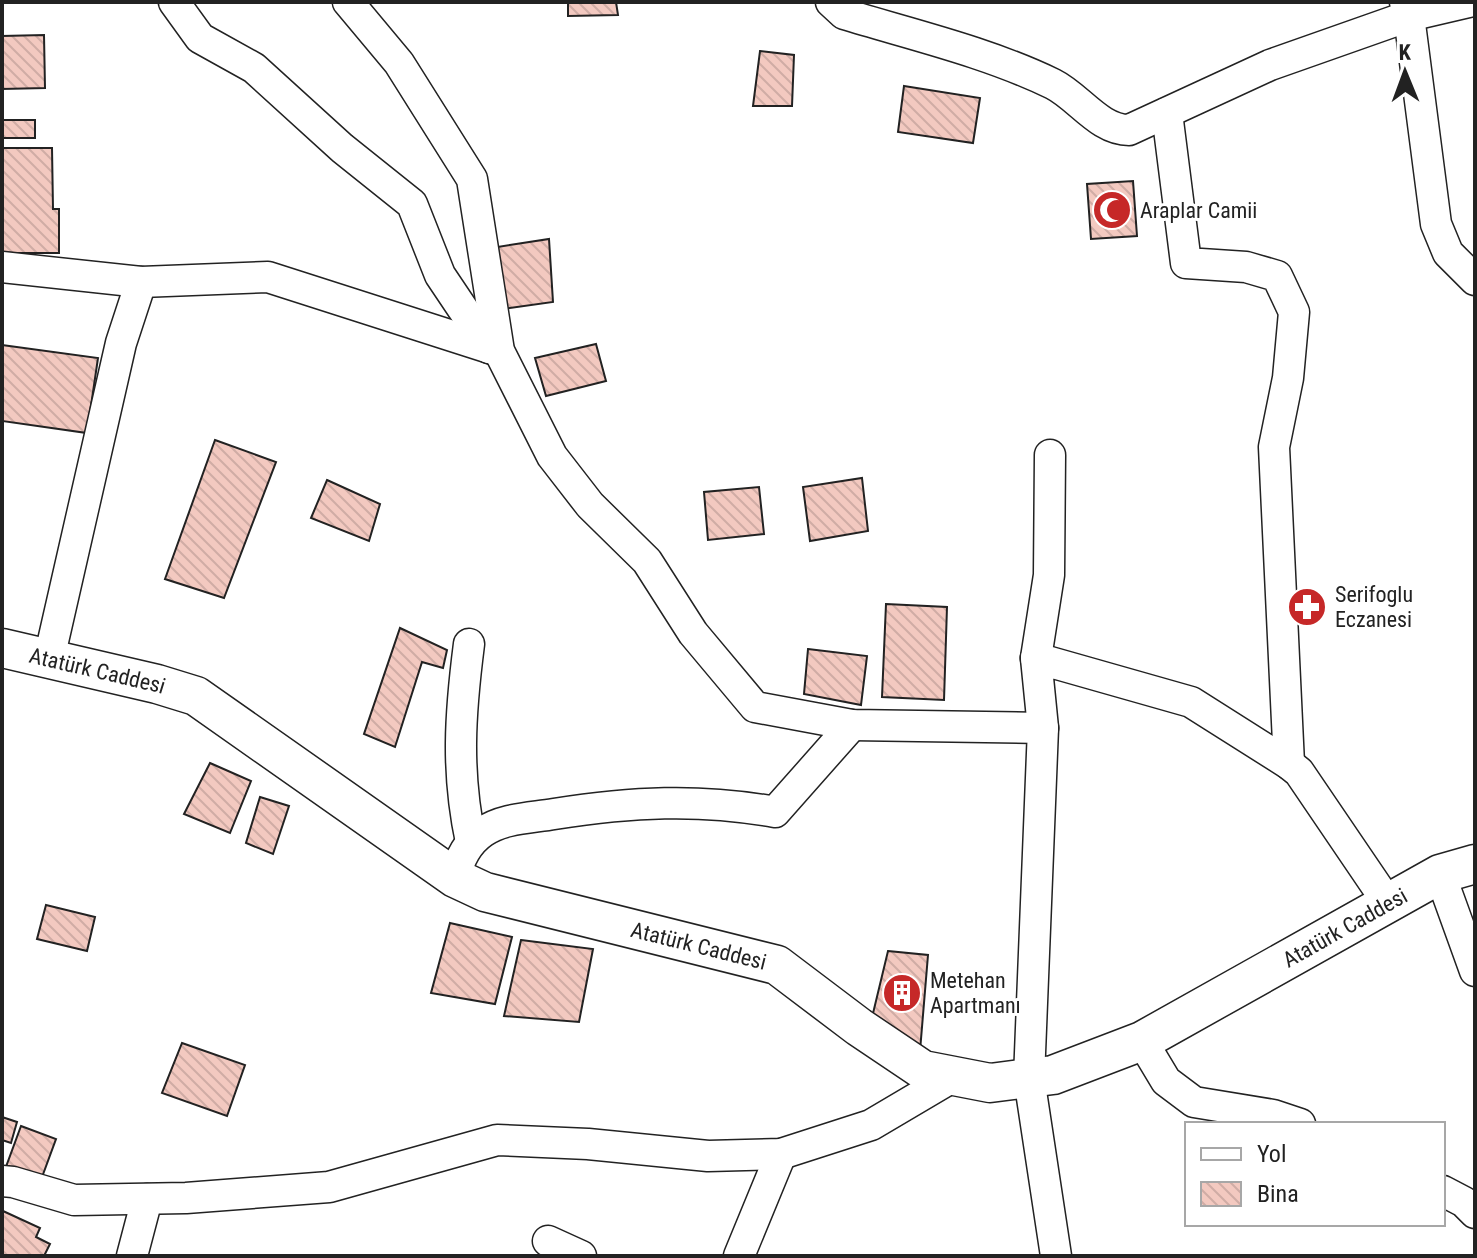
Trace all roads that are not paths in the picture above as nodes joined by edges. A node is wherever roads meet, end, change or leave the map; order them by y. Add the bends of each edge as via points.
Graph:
1 (174, 2) edge
2 (348, 2) edge
3 (831, 2) edge
4 (1469, 2) edge
5 (1407, 9) edge
6 (1167, 113) junction
7 (2, 267) edge
8 (1475, 280) edge
9 (141, 282) junction
10 (494, 350) junction
11 (1050, 455) dead end
12 (469, 644) dead end
13 (2, 648) edge
14 (1036, 658) junction
15 (49, 659) junction
16 (852, 725) junction
17 (1043, 728) junction
18 (1289, 764) junction
19 (471, 842) junction
20 (1458, 869) edge
21 (455, 878) junction
22 (1388, 903) junction
23 (1475, 971) edge
24 (1142, 1041) junction
25 (954, 1076) junction
26 (1029, 1078) junction
27 (1294, 1122) edge
28 (781, 1154) junction
29 (2, 1181) edge
30 (1445, 1192) edge
31 (147, 1199) junction
32 (1475, 1213) edge
33 (548, 1241) dead end
34 (132, 1256) edge
35 (581, 1256) edge
36 (739, 1256) edge
37 (1056, 1256) edge

1 - 10 street via 200,38 254,68 412,204 440,275
2 - 10 street via 399,63 472,179
3 - 6 street via 844,14 976,54 1055,85 1115,130 1129,130
4 - 5 street
5 - 6 street
5 - 8 street via 1436,224 1448,253
6 - 18 street via 1186,263 1246,267 1277,276 1294,312 1274,447
7 - 9 street
9 - 10 street via 268,277
9 - 15 street via 121,343
10 - 16 street via 552,456 590,505 647,561 693,633 755,707
11 - 14 street via 1049,575
12 - 19 street via 459,753
13 - 15 main road, Atatürk Caddesi
14 - 17 street
14 - 18 street via 1191,702
15 - 21 main road, Atatürk Caddesi via 196,696
16 - 17 street
16 - 19 street via 775,812 709,803 624,804 504,821
17 - 26 street
18 - 22 street
19 - 21 street
20 - 22 main road, Atatürk Caddesi
20 - 23 street
21 - 25 main road, Atatürk Caddesi via 485,892 777,965 923,1070
22 - 24 main road, Atatürk Caddesi
24 - 26 main road, Atatürk Caddesi via 1053,1075
24 - 27 street via 1166,1081 1194,1102
25 - 26 main road, Atatürk Caddesi via 990,1083
25 - 28 street via 871,1125
26 - 37 street
28 - 31 street via 708,1156 497,1140 329,1187
28 - 36 street
29 - 31 street via 74,1200
30 - 32 street
31 - 34 street
33 - 35 street

